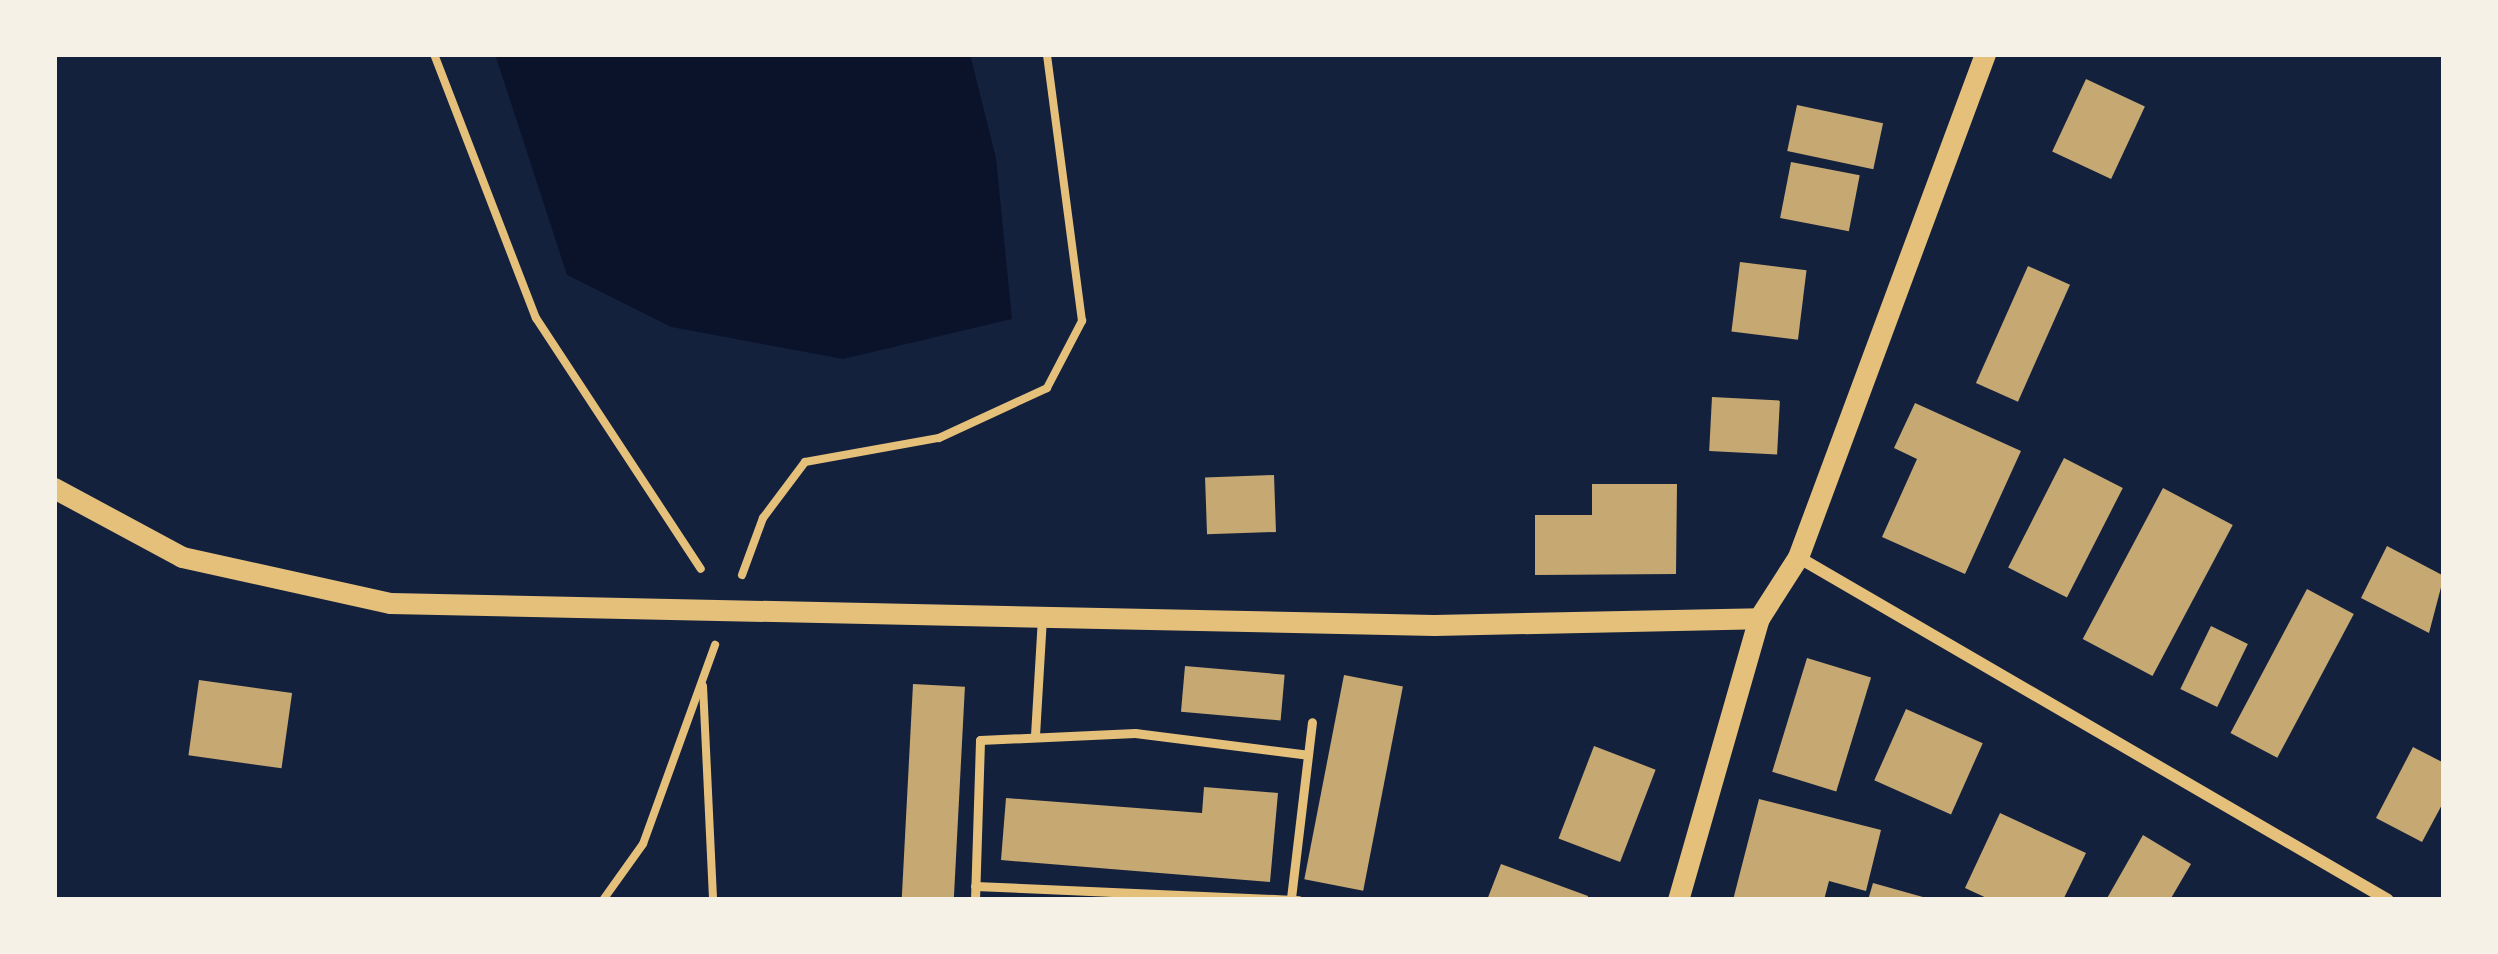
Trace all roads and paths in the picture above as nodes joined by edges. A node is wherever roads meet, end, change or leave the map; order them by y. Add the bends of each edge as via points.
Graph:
1 (434, 54) edge
2 (1047, 54) edge
3 (1985, 54) edge
4 (54, 488) edge
5 (1798, 557) junction
6 (728, 610) junction
7 (1042, 617) junction
8 (1759, 618) junction
9 (703, 679) junction
10 (1312, 722) dead end
11 (1035, 735) junction
12 (1308, 755) junction
13 (975, 886) junction
14 (1294, 899) edge
15 (603, 900) edge
16 (713, 900) edge
17 (974, 900) edge
18 (1678, 900) edge
19 (2388, 900) edge

1 - 6 path via 536,318
2 - 6 path via 1082,321 1047,388 939,438 806,462 763,518
3 - 5 street
4 - 6 street via 182,557 389,603
5 - 8 street
5 - 19 street
6 - 7 street
6 - 9 path
7 - 8 street
7 - 11 lane
8 - 18 street
9 - 15 path via 643,844
9 - 16 path
10 - 12 lane
11 - 12 lane via 1135,734
11 - 13 lane via 980,740
12 - 14 lane
13 - 14 lane
13 - 17 lane

